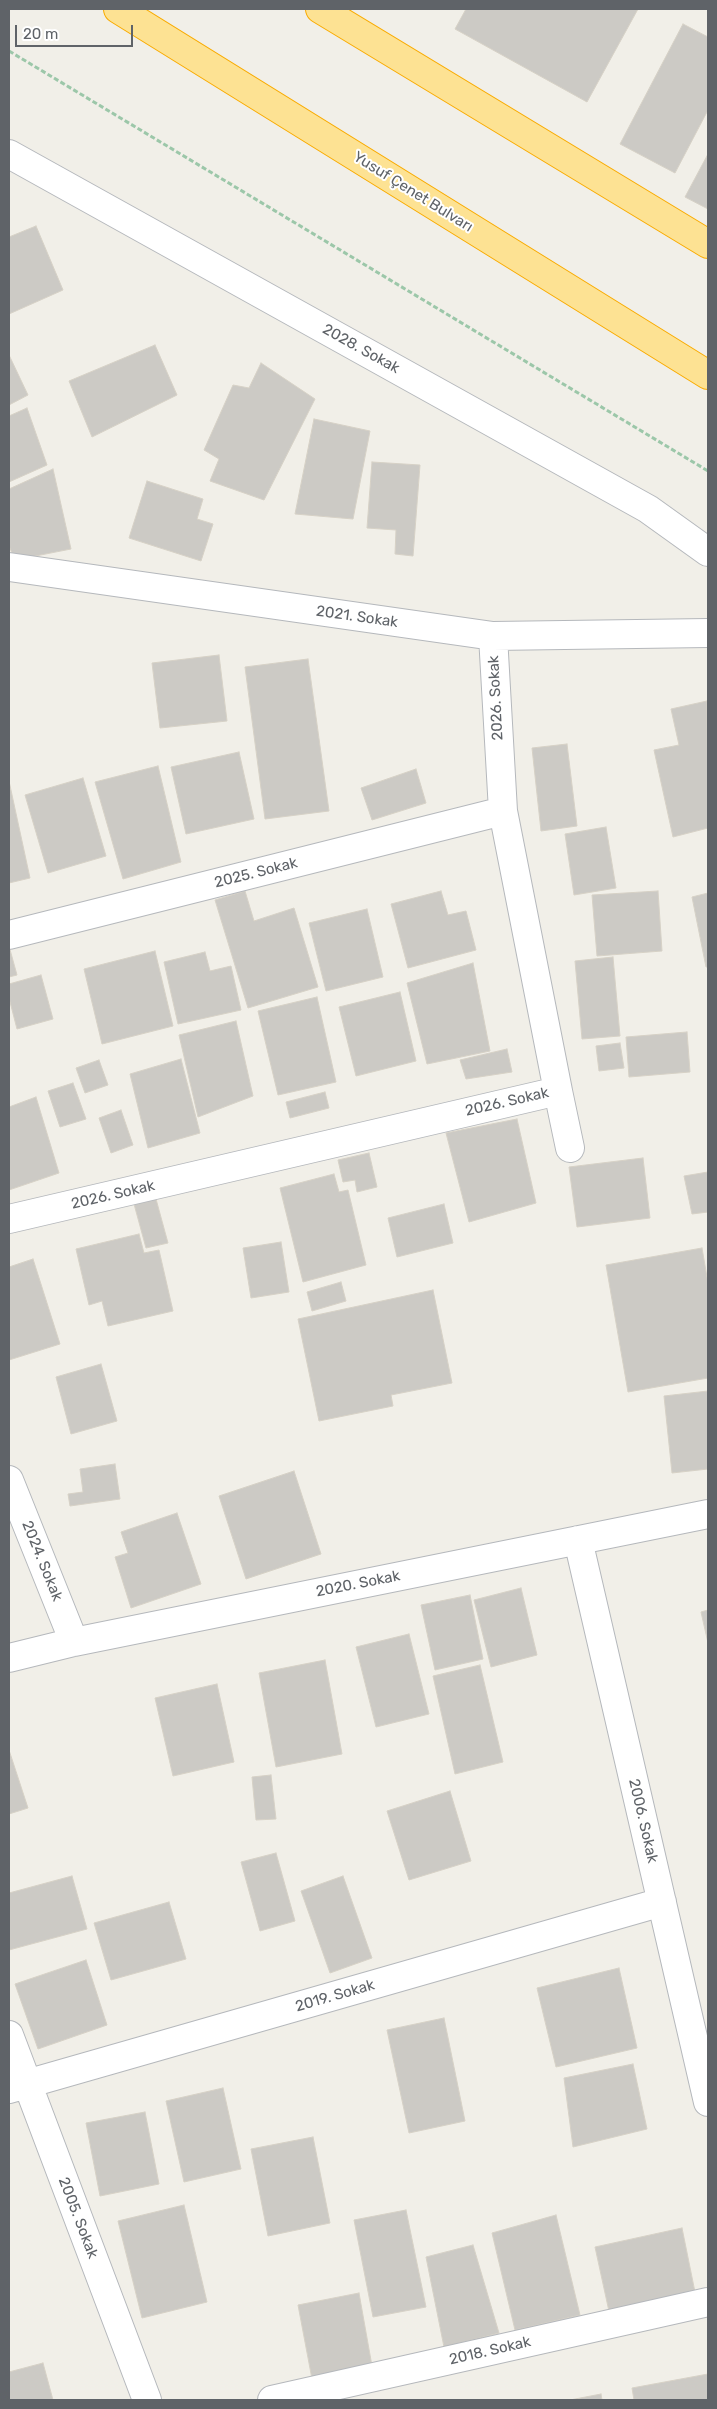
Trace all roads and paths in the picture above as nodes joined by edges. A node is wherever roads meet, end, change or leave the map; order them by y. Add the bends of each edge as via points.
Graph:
1 (118, 9) edge
2 (320, 9) edge
3 (9, 51) edge
4 (9, 154) edge
5 (708, 244) edge
6 (708, 375) edge
7 (708, 471) edge
8 (708, 552) edge
9 (9, 567) edge
10 (708, 633) edge
11 (493, 636) junction
12 (503, 811) junction
13 (9, 935) edge
14 (558, 1091) junction
15 (570, 1148) dead end
16 (9, 1219) edge
17 (9, 1480) edge
18 (708, 1514) edge
19 (578, 1540) junction
20 (74, 1642) junction
21 (9, 1658) edge
22 (662, 1902) junction
23 (9, 2035) edge
24 (18, 2087) edge
25 (708, 2102) edge
26 (708, 2302) edge
27 (147, 2400) edge
28 (272, 2400) edge

1 - 6 highway, Yusuf Çenet Bulvarı
2 - 5 highway
3 - 7 path
4 - 8 street, 2028. Sokak via 648,509
9 - 11 street, 2021. Sokak
10 - 11 street, 2021. Sokak
11 - 12 street, 2026. Sokak
12 - 13 street, 2025. Sokak
12 - 14 street, 2026. Sokak
14 - 15 street
14 - 16 street, 2026. Sokak
17 - 20 street, 2024. Sokak
18 - 19 street, 2020. Sokak
19 - 20 street, 2020. Sokak
19 - 22 street, 2006. Sokak
20 - 21 street, 2020. Sokak
22 - 24 street, 2019. Sokak
22 - 25 street, 2006. Sokak
23 - 24 street, 2005. Sokak
24 - 27 street, 2005. Sokak
26 - 28 street, 2018. Sokak

